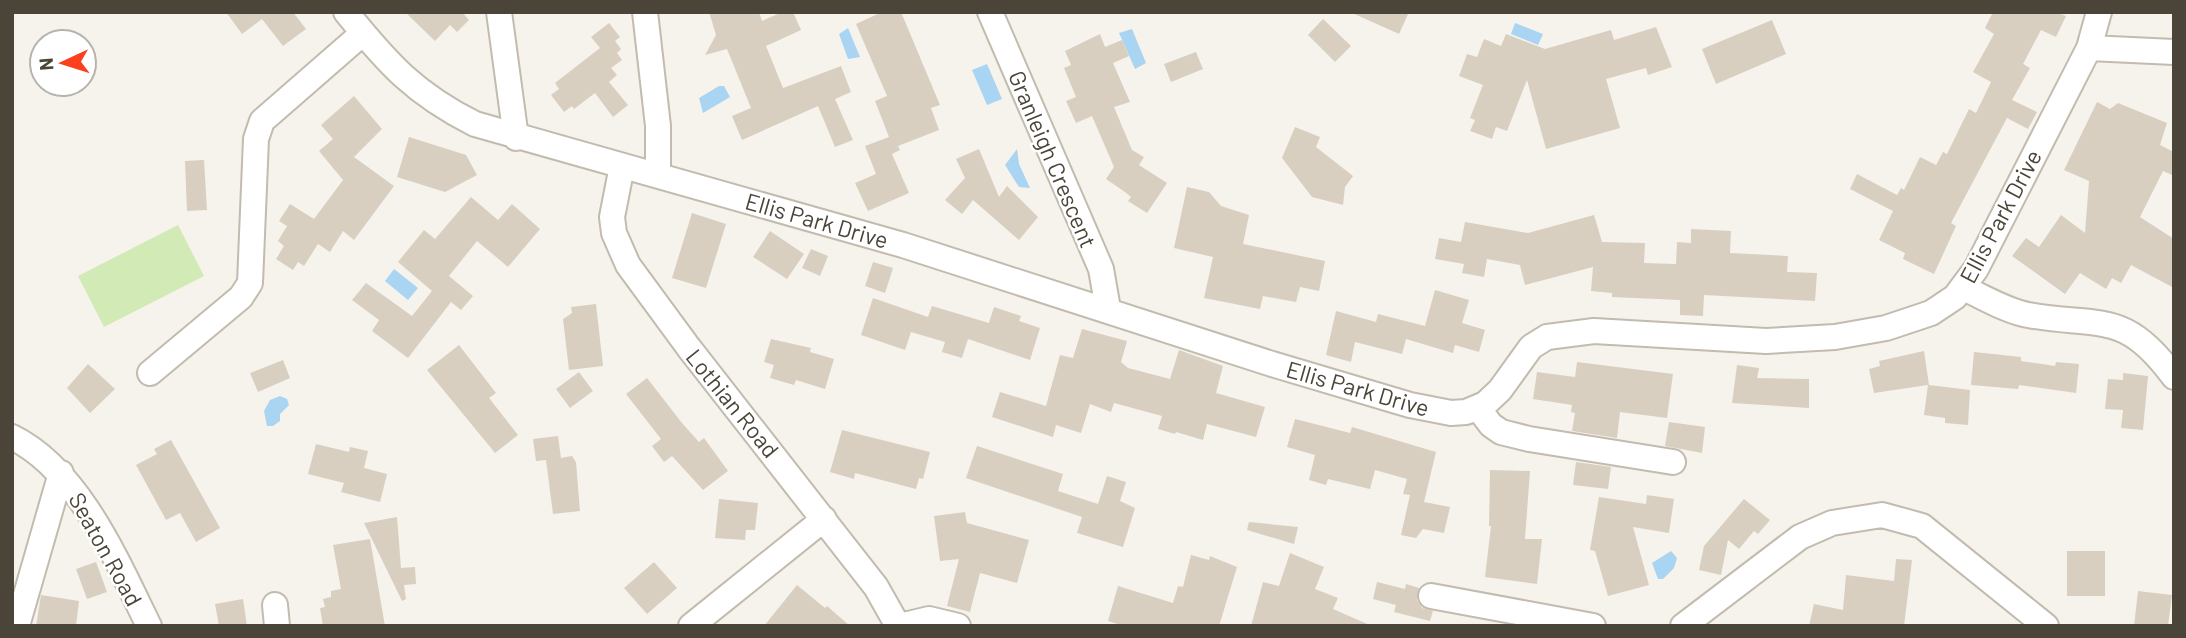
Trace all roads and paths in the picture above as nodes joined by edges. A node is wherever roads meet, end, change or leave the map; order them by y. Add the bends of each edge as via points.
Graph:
1 (346, 12) edge
2 (499, 12) edge
3 (645, 12) edge
4 (990, 12) edge
5 (2099, 12) edge
6 (362, 33) junction
7 (2089, 48) junction
8 (2174, 52) edge
9 (516, 138) junction
10 (622, 166) junction
11 (659, 175) junction
12 (1963, 288) junction
13 (1108, 309) junction
14 (150, 373) dead end
15 (2174, 377) edge
16 (1478, 408) junction
17 (12, 437) edge
18 (1673, 462) dead end
19 (61, 473) junction
20 (824, 519) junction
21 (1431, 596) dead end
22 (17, 626) edge
23 (149, 626) edge
24 (691, 626) edge
25 (899, 626) edge
26 (958, 626) edge
27 (1593, 626) edge
28 (1683, 626) edge
29 (2046, 626) edge

1 - 6 street, Ellis Park Drive
2 - 9 street
3 - 11 street
4 - 13 street, Granleigh Crescent via 1101,269
5 - 7 street, Ellis Park Drive
6 - 9 street, Ellis Park Drive via 410,85 440,107
6 - 14 street via 262,121 256,139 250,283 241,297
7 - 8 street
7 - 12 street, Ellis Park Drive
9 - 10 street, Ellis Park Drive
10 - 11 street, Ellis Park Drive
10 - 20 street, Lothian Road via 612,217 628,265
11 - 13 street, Ellis Park Drive
12 - 15 street via 2027,315 2122,327 2144,342
12 - 16 street, Ellis Park Drive via 1941,307 1915,320 1835,337 1766,341 1594,331 1547,337 1531,347 1500,390
13 - 16 street, Ellis Park Drive via 1410,405 1451,413
16 - 18 street via 1501,432
17 - 19 street, Seaton Road via 45,456
19 - 22 street
19 - 23 street, Seaton Road via 75,490
20 - 24 street
20 - 25 street, Lothian Road via 876,587
21 - 27 street
25 - 26 street via 929,619
28 - 29 street via 1800,537 1832,523 1882,515 1922,526

